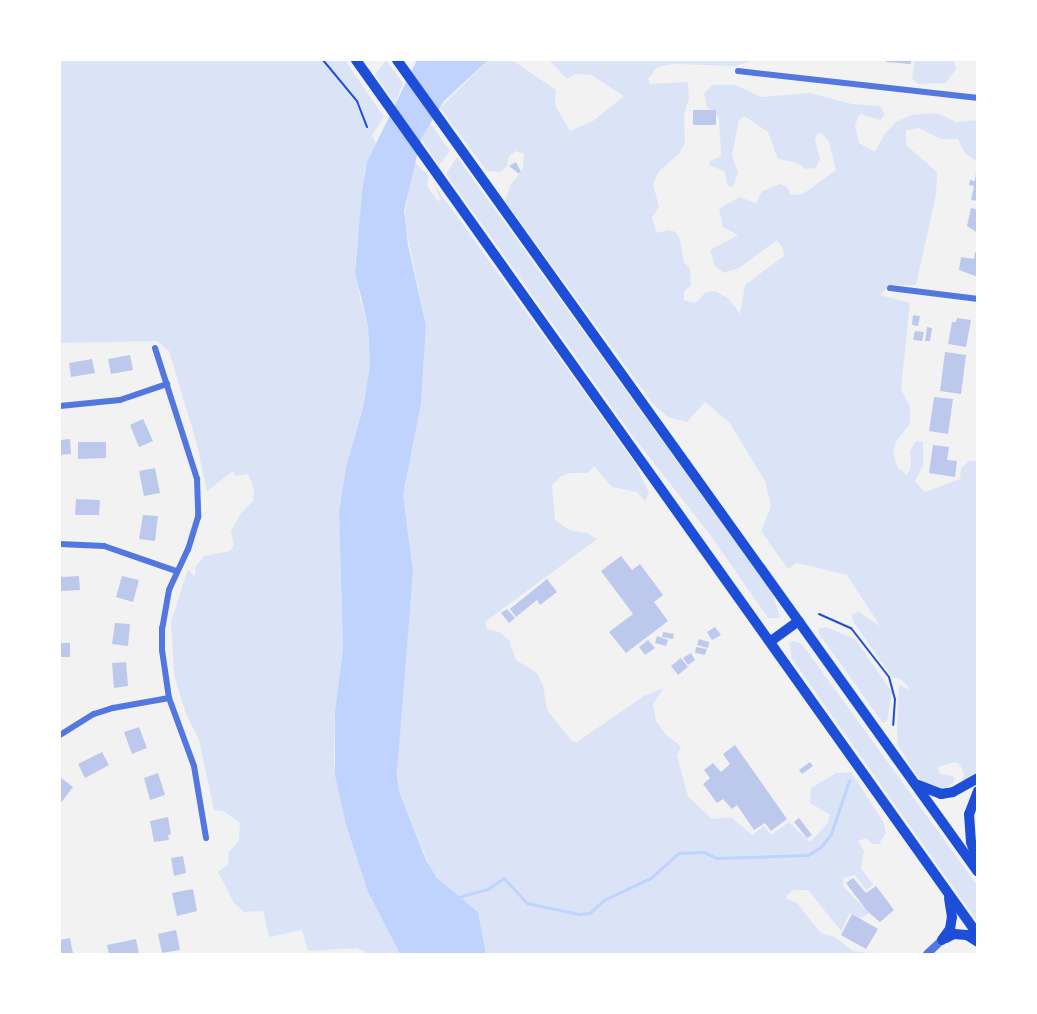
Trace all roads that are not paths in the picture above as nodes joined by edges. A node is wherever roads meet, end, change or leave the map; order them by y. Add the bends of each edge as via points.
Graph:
1 (356, 60) edge
2 (397, 60) edge
3 (738, 71) dead end
4 (978, 98) edge
5 (890, 288) dead end
6 (978, 299) edge
7 (155, 348) dead end
8 (167, 383) junction
9 (60, 405) edge
10 (60, 544) edge
11 (176, 571) junction
12 (799, 621) junction
13 (771, 641) junction
14 (169, 698) junction
15 (60, 735) edge
16 (978, 778) edge
17 (909, 779) junction
18 (978, 791) edge
19 (206, 838) dead end
20 (978, 863) edge
21 (978, 872) edge
22 (948, 894) junction
23 (978, 935) edge
24 (942, 940) junction
25 (978, 942) edge
26 (927, 954) edge

1 - 13 highway
2 - 12 highway
3 - 4 street
5 - 6 street
7 - 8 street
8 - 9 street via 120,400
8 - 11 street via 194,464 198,493 194,533
10 - 11 street via 104,546
11 - 14 street via 162,628
12 - 13 highway
12 - 17 highway
13 - 22 highway
14 - 15 street via 94,714
14 - 19 street via 194,766
16 - 17 highway via 941,794
17 - 21 highway
18 - 20 highway via 969,814
22 - 23 highway
22 - 24 highway via 952,917
24 - 25 highway via 954,934
24 - 26 street

